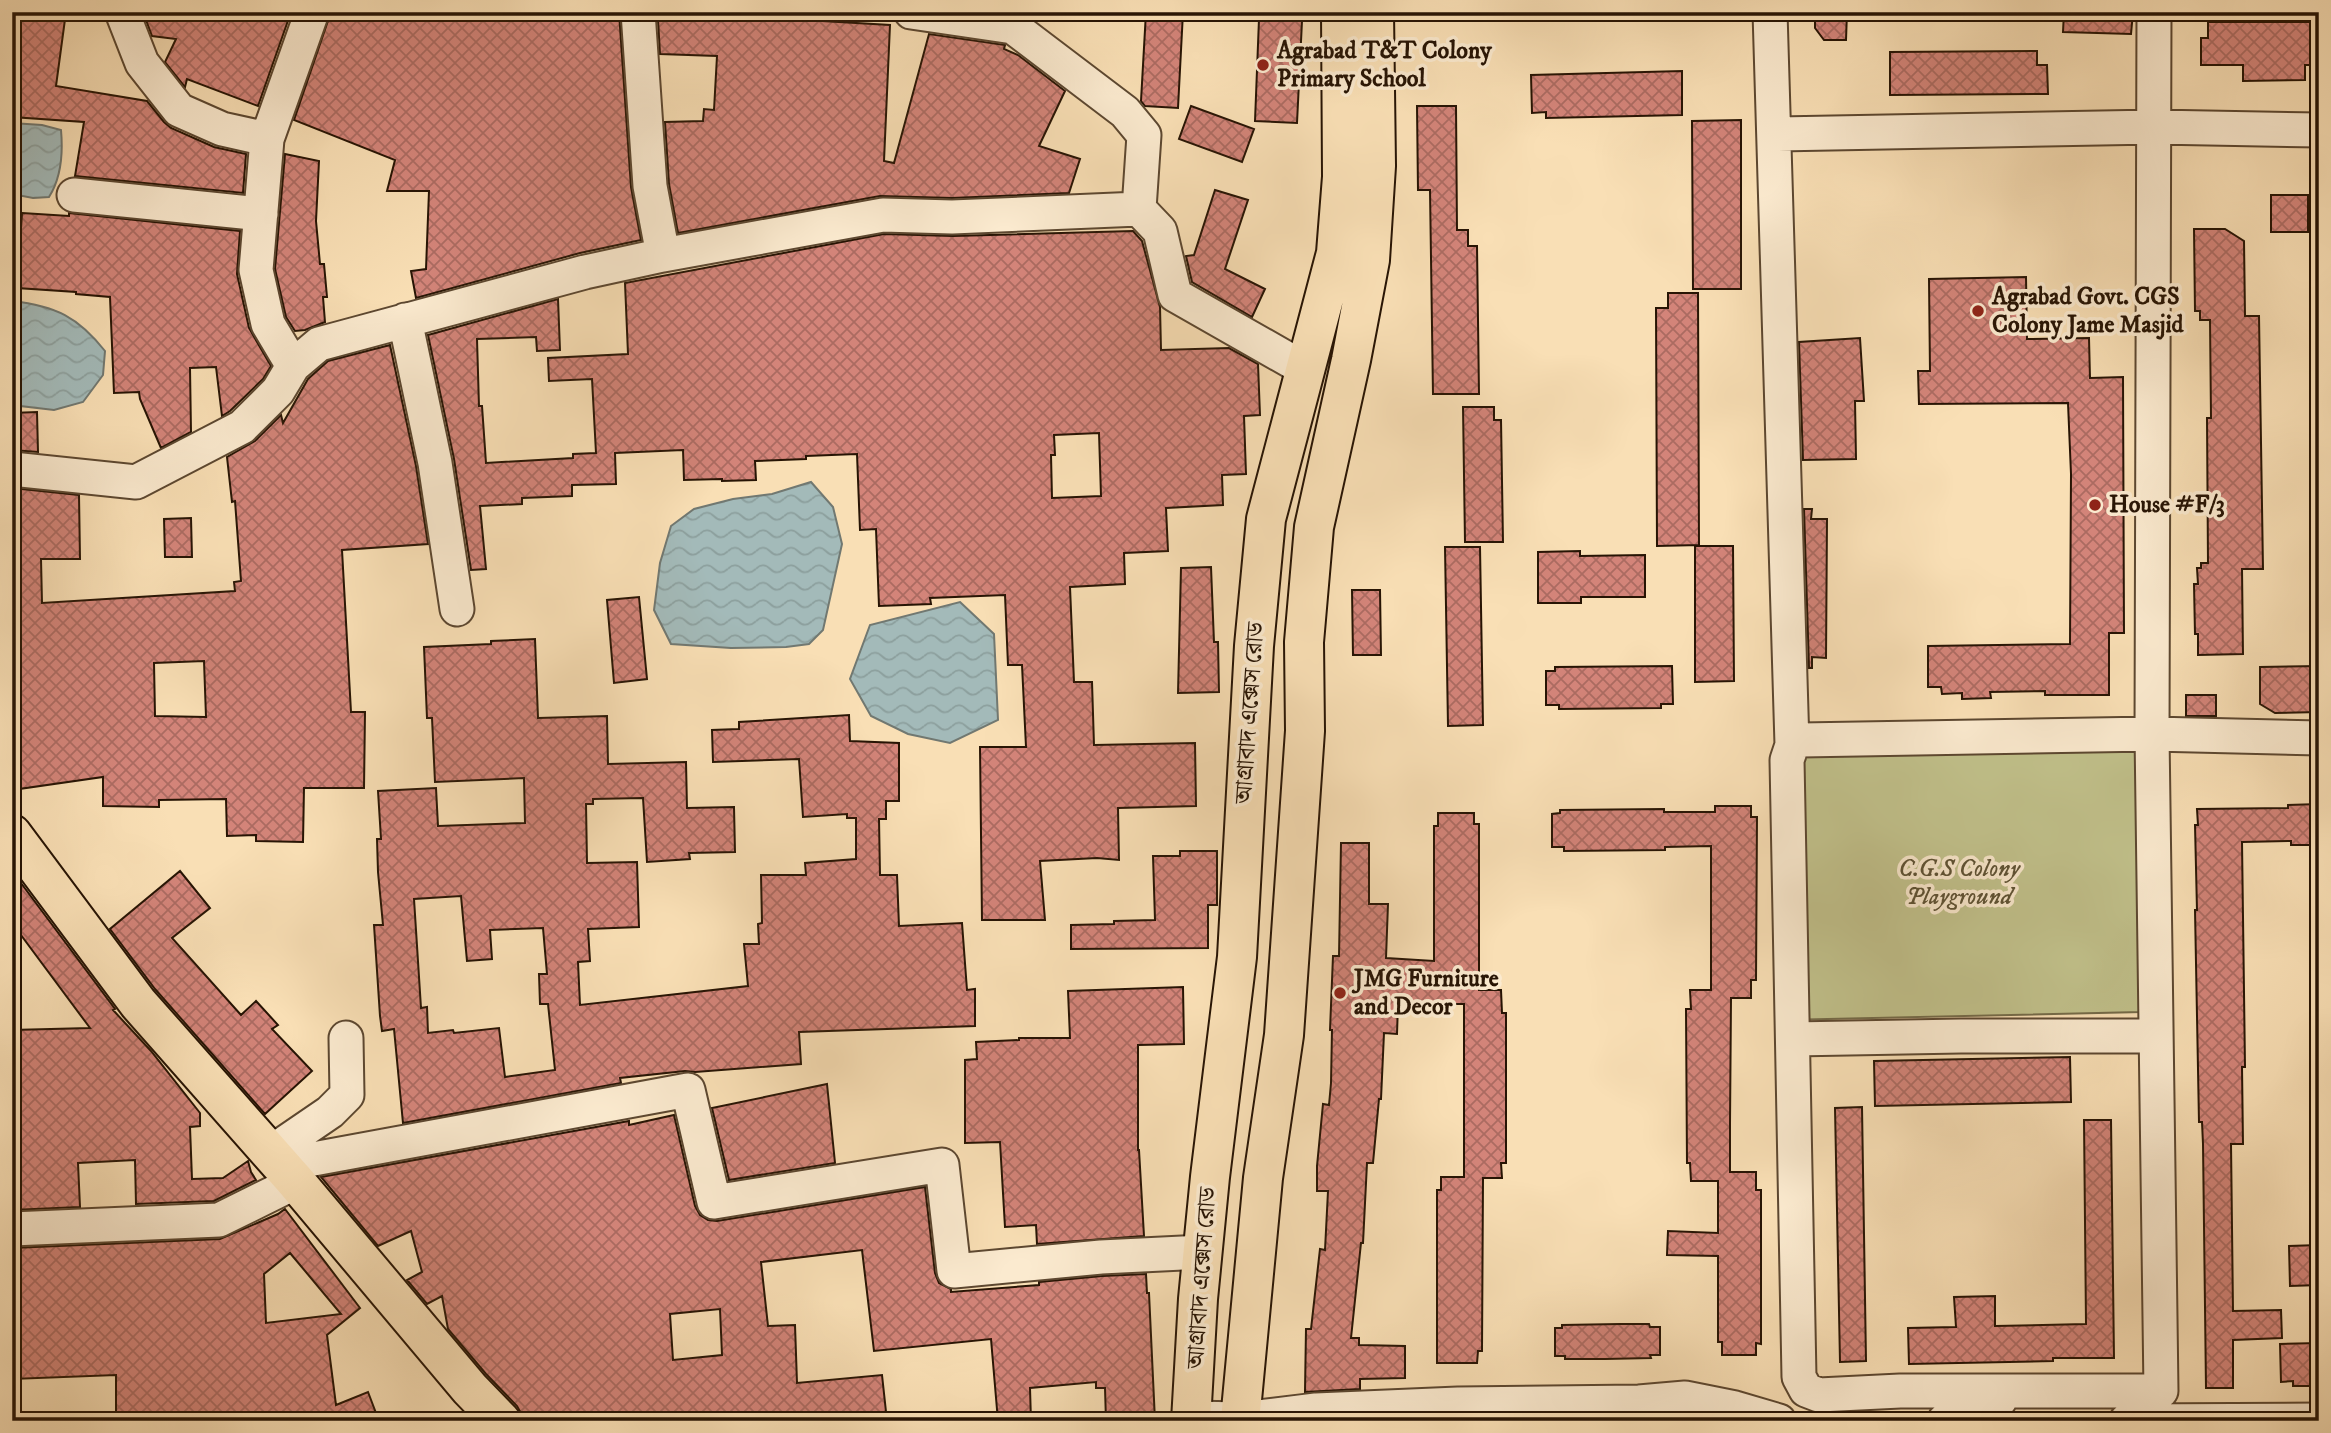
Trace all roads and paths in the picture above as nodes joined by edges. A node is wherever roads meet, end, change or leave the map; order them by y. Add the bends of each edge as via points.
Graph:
1 (122, 12) edge
2 (312, 12) edge
3 (638, 12) edge
4 (911, 12) edge
5 (1341, 12) edge
6 (1374, 12) edge
7 (1770, 12) edge
8 (2154, 12) edge
9 (1014, 20) edge
10 (2155, 127) junction
11 (2319, 130) edge
12 (1773, 134) junction
13 (268, 139) junction
14 (74, 195) dead end
15 (1139, 209) junction
16 (261, 215) junction
17 (663, 255) junction
18 (405, 320) junction
19 (1310, 352) junction
20 (1352, 360) junction
21 (293, 366) junction
22 (12, 469) edge
23 (457, 609) dead end
24 (2152, 734) junction
25 (2319, 738) edge
26 (1792, 745) junction
27 (12, 834) edge
28 (2155, 1036) junction
29 (346, 1038) dead end
30 (1793, 1039) junction
31 (282, 1167) junction
32 (12, 1229) edge
33 (1203, 1252) junction
34 (491, 1418) edge
35 (1192, 1419) edge
36 (1240, 1420) edge
37 (2319, 1420) edge
38 (1779, 1421) edge
39 (1944, 1421) edge
40 (2116, 1421) edge
41 (2126, 1421) edge

1 - 13 street via 142,63 179,110 222,129
2 - 13 street
3 - 17 street via 650,186
4 - 9 street
5 - 19 main road, আগ্রাবাদ এক্সেস রোড via 1342,177 1336,253
6 - 20 main road, আগ্রাবাদ এক্সেস রোড via 1376,166 1370,260
7 - 12 street
8 - 10 street
9 - 15 street via 1125,112 1144,135
10 - 11 street
10 - 12 street
10 - 24 street
12 - 26 street
13 - 16 street
14 - 16 street
15 - 17 street via 952,217 883,215
15 - 19 street via 1160,231 1175,295
16 - 21 street via 256,270 268,324
17 - 18 street
18 - 21 street via 319,344
18 - 23 street via 435,463
19 - 20 main road
19 - 33 main road, আগ্রাবাদ এক্সেস রোড via 1266,519 1254,646 1237,957
20 - 36 main road, আগ্রাবাদ এক্সেস রোড via 1314,527 1284,1035 1263,1178
21 - 22 street via 278,391 242,428 136,482
24 - 25 street
24 - 26 street via 1801,740
24 - 28 street
26 - 30 street via 1787,760
27 - 31 main road via 138,1003
28 - 30 street
28 - 30 street via 2161,1391 1819,1395 1806,1390 1799,1377
29 - 31 street via 347,1095
31 - 32 street via 219,1220
31 - 33 street via 688,1090 714,1202 942,1165 954,1271
31 - 34 main road
33 - 35 main road, আগ্রাবাদ এক্সেস রোড
35 - 36 street
36 - 38 street via 1316,1410 1685,1398
37 - 41 street
39 - 40 street via 1986,1400 2102,1401

